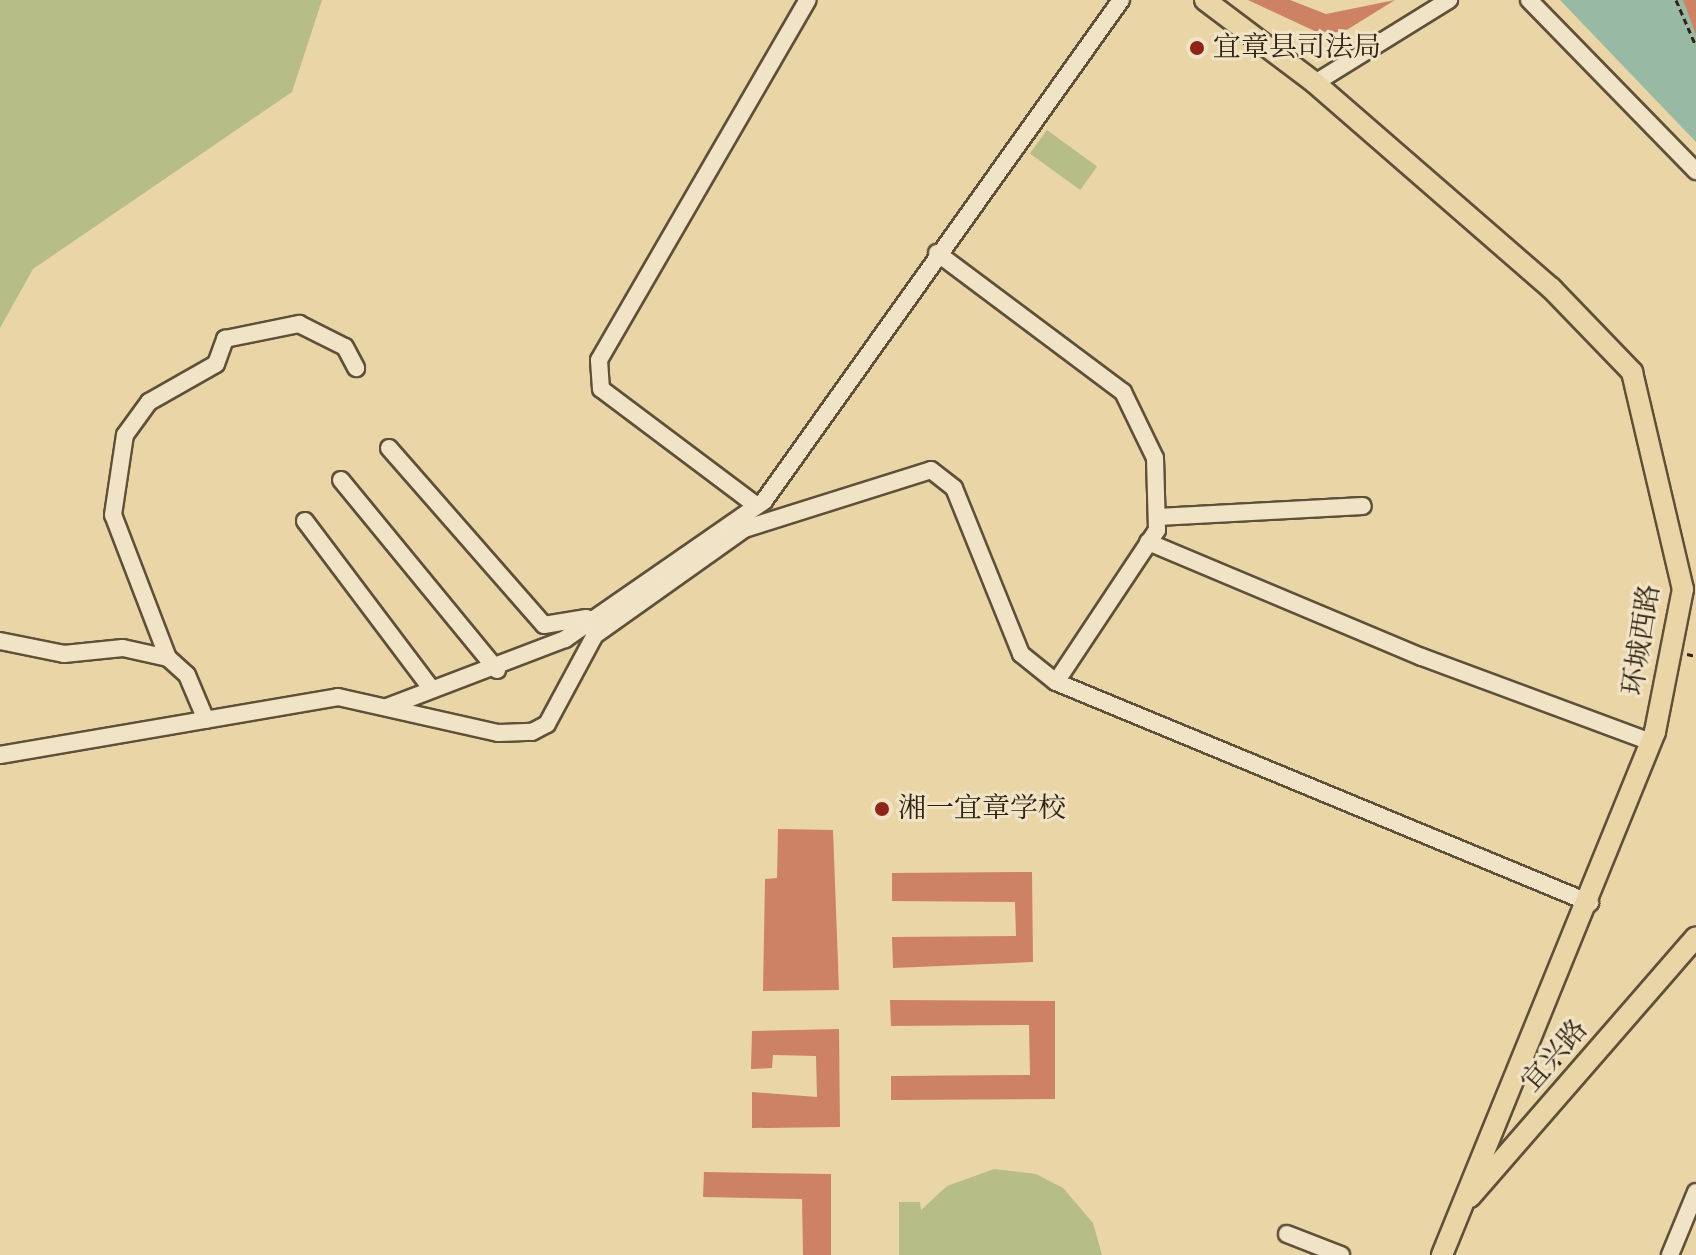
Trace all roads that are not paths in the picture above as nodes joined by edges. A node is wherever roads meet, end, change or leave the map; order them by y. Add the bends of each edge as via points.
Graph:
1 (808, 0) edge
2 (1121, 0) edge
3 (1205, 0) edge
4 (1449, 0) edge
5 (1529, 0) edge
6 (1315, 83) junction
7 (1696, 171) edge
8 (937, 253) junction
9 (356, 368) dead end
10 (389, 448) dead end
11 (341, 480) dead end
12 (753, 503) junction
13 (1363, 506) dead end
14 (1158, 517) junction
15 (305, 521) dead end
16 (1148, 542) junction
17 (594, 616) junction
18 (0, 641) edge
19 (168, 658) junction
20 (497, 670) junction
21 (1056, 682) junction
22 (430, 687) junction
23 (387, 707) junction
24 (206, 720) junction
25 (1651, 742) junction
26 (0, 755) edge
27 (1590, 903) junction
28 (1696, 937) edge
29 (1696, 1192) edge
30 (1457, 1212) junction
31 (1287, 1234) dead end
32 (1341, 1255) edge
33 (1442, 1255) edge
34 (1670, 1255) edge

1 - 12 street via 599,360 601,389
2 - 8 street
3 - 6 main road, 环城西路
4 - 6 street
5 - 7 street
6 - 25 main road, 环城西路 via 1551,288 1632,372 1683,589
8 - 12 street via 764,501
8 - 14 street via 1123,392 1155,458
9 - 19 street via 345,347 299,324 225,339 216,364 149,402 125,435 113,515
10 - 17 street via 544,625
11 - 20 street
12 - 17 street
13 - 14 street
14 - 16 street
15 - 22 street
16 - 21 street
16 - 25 street via 1447,667
17 - 20 street via 565,639
18 - 19 street via 64,654 123,648
19 - 24 street via 187,675
20 - 22 street
21 - 23 street via 1021,654 954,488 931,470 744,529 595,635 547,724 532,732 498,733
21 - 27 street
22 - 23 street
23 - 24 street via 322,698
24 - 26 street
25 - 27 main road, 环城西路
27 - 30 main road, 环城西路
28 - 30 main road, 宜兴路
29 - 34 street
30 - 33 main road, 环城西路
31 - 32 street

